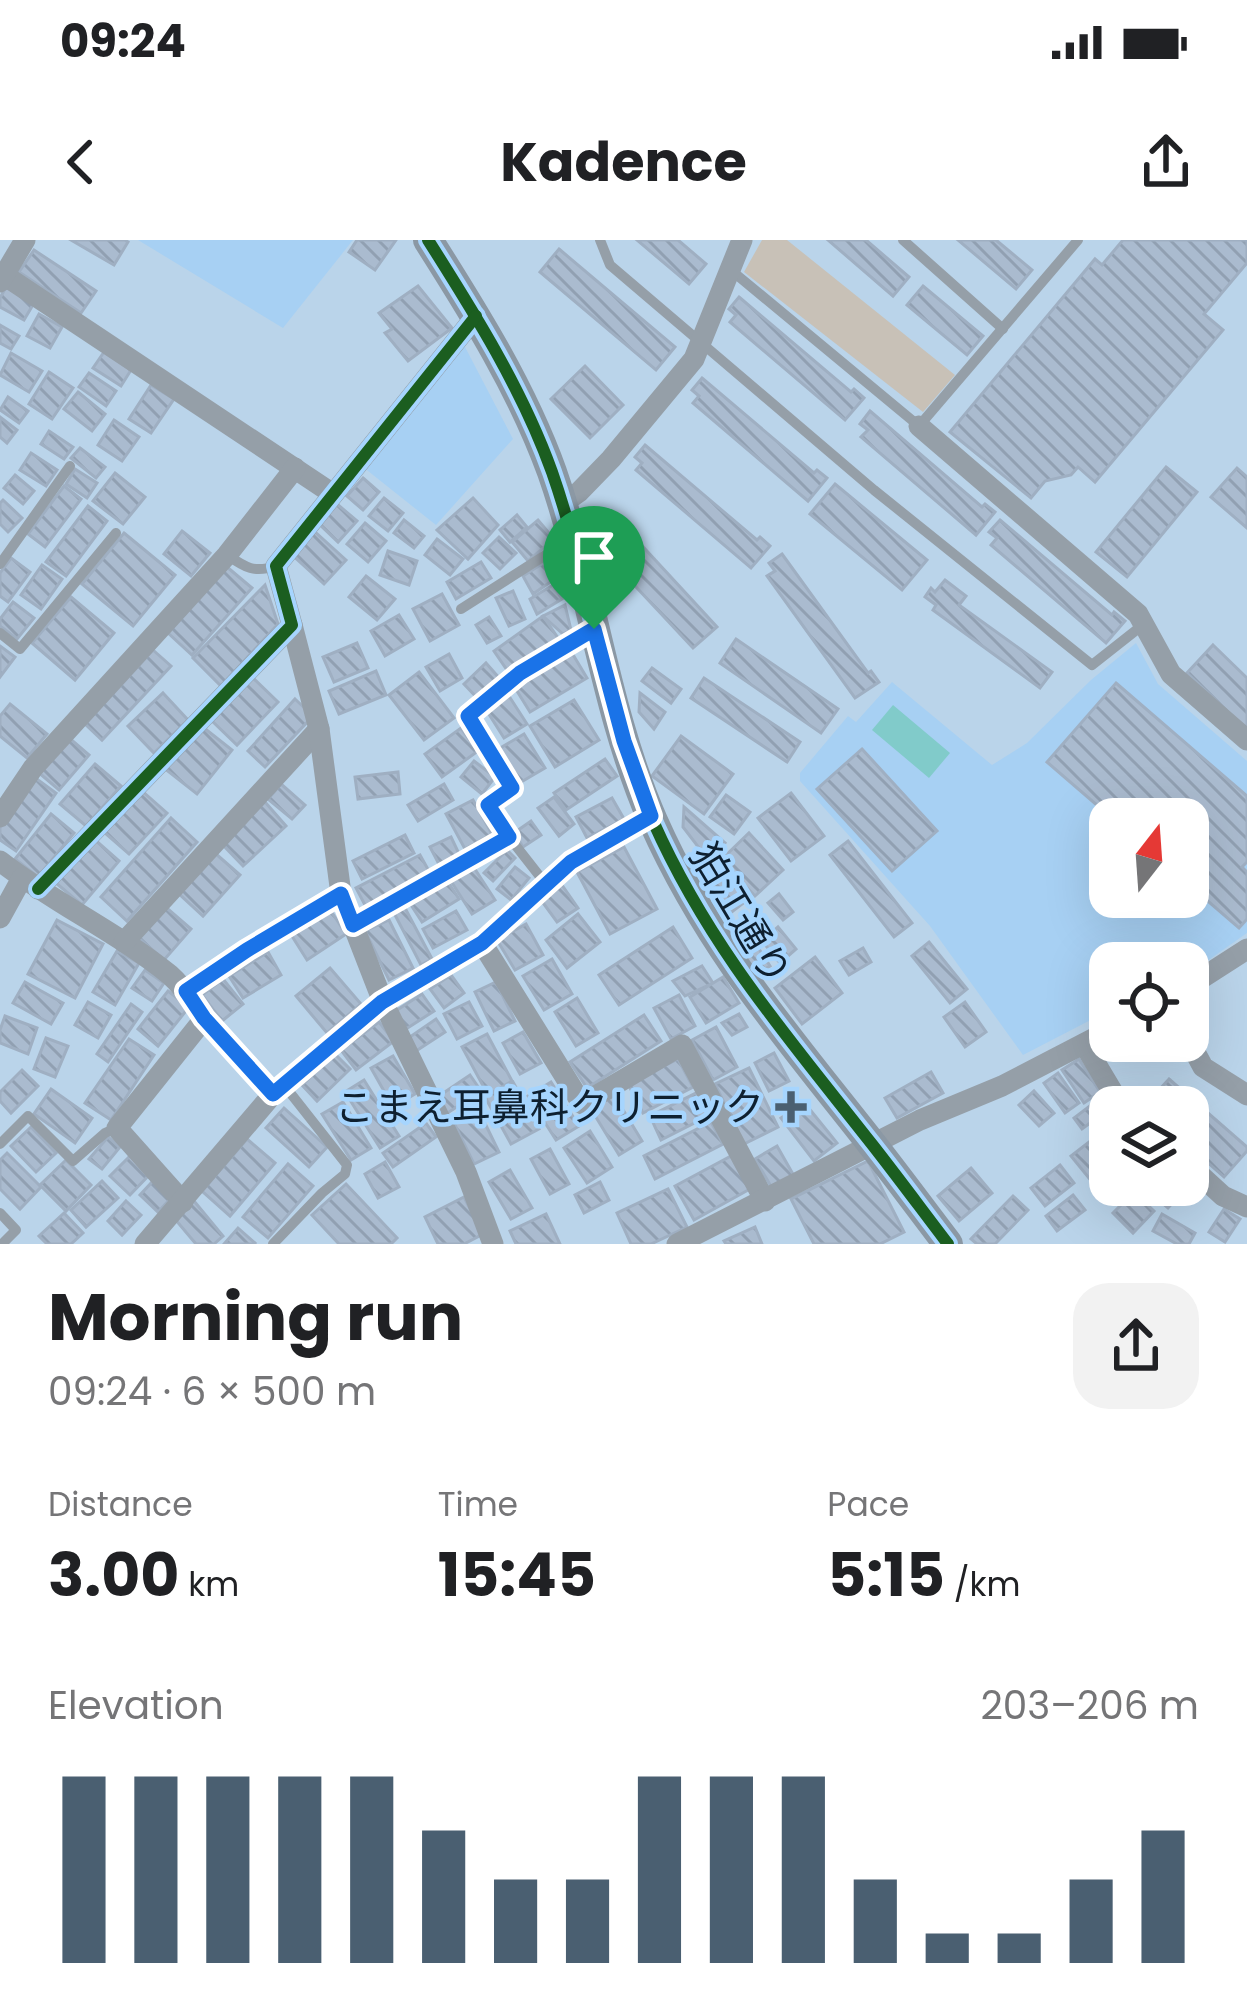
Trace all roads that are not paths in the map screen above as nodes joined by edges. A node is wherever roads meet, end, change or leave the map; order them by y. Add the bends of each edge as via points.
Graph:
1 (26, 240) edge
2 (428, 240) edge
3 (600, 240) edge
4 (742, 240) edge
5 (903, 240) edge
6 (1078, 240) edge
7 (729, 269) junction
8 (2, 278) edge
9 (476, 316) junction
10 (1003, 329) junction
11 (700, 340) junction
12 (919, 426) junction
13 (70, 466) dead end
14 (296, 468) junction
15 (333, 494) junction
16 (562, 504) junction
17 (116, 533) dead end
18 (572, 538) junction
19 (227, 555) junction
20 (0, 564) edge
21 (276, 566) junction
22 (461, 609) dead end
23 (1144, 624) junction
24 (292, 625) junction
25 (594, 629) junction
26 (0, 633) edge
27 (319, 729) junction
28 (1246, 736) edge
29 (651, 816) junction
30 (0, 817) edge
31 (509, 837) junction
32 (0, 861) edge
33 (30, 884) junction
34 (544, 884) junction
35 (341, 894) junction
36 (0, 918) edge
37 (353, 925) junction
38 (124, 942) junction
39 (482, 943) junction
40 (1247, 949) edge
41 (1209, 973) edge
42 (186, 991) junction
43 (382, 1002) junction
44 (204, 1018) junction
45 (1089, 1041) edge
46 (1084, 1044) junction
47 (1201, 1062) edge
48 (1109, 1086) edge
49 (279, 1089) junction
50 (1247, 1094) edge
51 (117, 1128) junction
52 (0, 1144) edge
53 (871, 1144) junction
54 (1209, 1183) edge
55 (765, 1201) junction
56 (183, 1202) junction
57 (1247, 1207) edge
58 (0, 1214) edge
59 (2, 1244) edge
60 (145, 1244) edge
61 (273, 1244) edge
62 (493, 1244) edge
63 (677, 1244) edge
64 (948, 1244) edge

1 - 8 street
2 - 9 main road, 狛江通り
3 - 11 lane via 610,266
4 - 7 street
5 - 10 lane
6 - 10 lane
7 - 11 street
7 - 12 lane
8 - 14 street
9 - 15 street
9 - 16 main road, 狛江通り via 532,423
10 - 12 lane
11 - 16 street via 694,358 610,459
11 - 23 lane via 1092,665
12 - 23 street
13 - 20 lane
14 - 15 street
14 - 19 street
15 - 21 street
16 - 18 main road, 狛江通り
17 - 26 lane via 20,649
18 - 22 lane
18 - 25 main road, 狛江通り
19 - 21 lane via 257,572
19 - 30 street via 33,768
21 - 24 street
23 - 28 street via 1171,674
24 - 27 street
24 - 33 street
25 - 29 main road, 狛江通り
25 - 31 lane via 468,716 512,788 488,805
27 - 35 street
27 - 38 street
29 - 34 street
29 - 53 main road, 狛江通り via 738,974
31 - 34 lane
31 - 37 lane
32 - 33 street
33 - 36 street
33 - 38 street
34 - 39 street
35 - 37 street
35 - 42 street
37 - 43 street
38 - 42 street
39 - 43 street
39 - 55 street via 582,1104 682,1045
40 - 41 street
42 - 44 street
43 - 49 street
43 - 62 street
44 - 49 street
44 - 51 street
45 - 46 street
46 - 48 street
46 - 53 street
47 - 50 street
49 - 56 street
49 - 61 lane via 347,1165
51 - 52 lane via 73,1161 28,1116
51 - 56 street
53 - 55 street
53 - 64 main road, 狛江通り
54 - 57 street
55 - 63 street
56 - 60 street
58 - 59 lane via 16,1230

